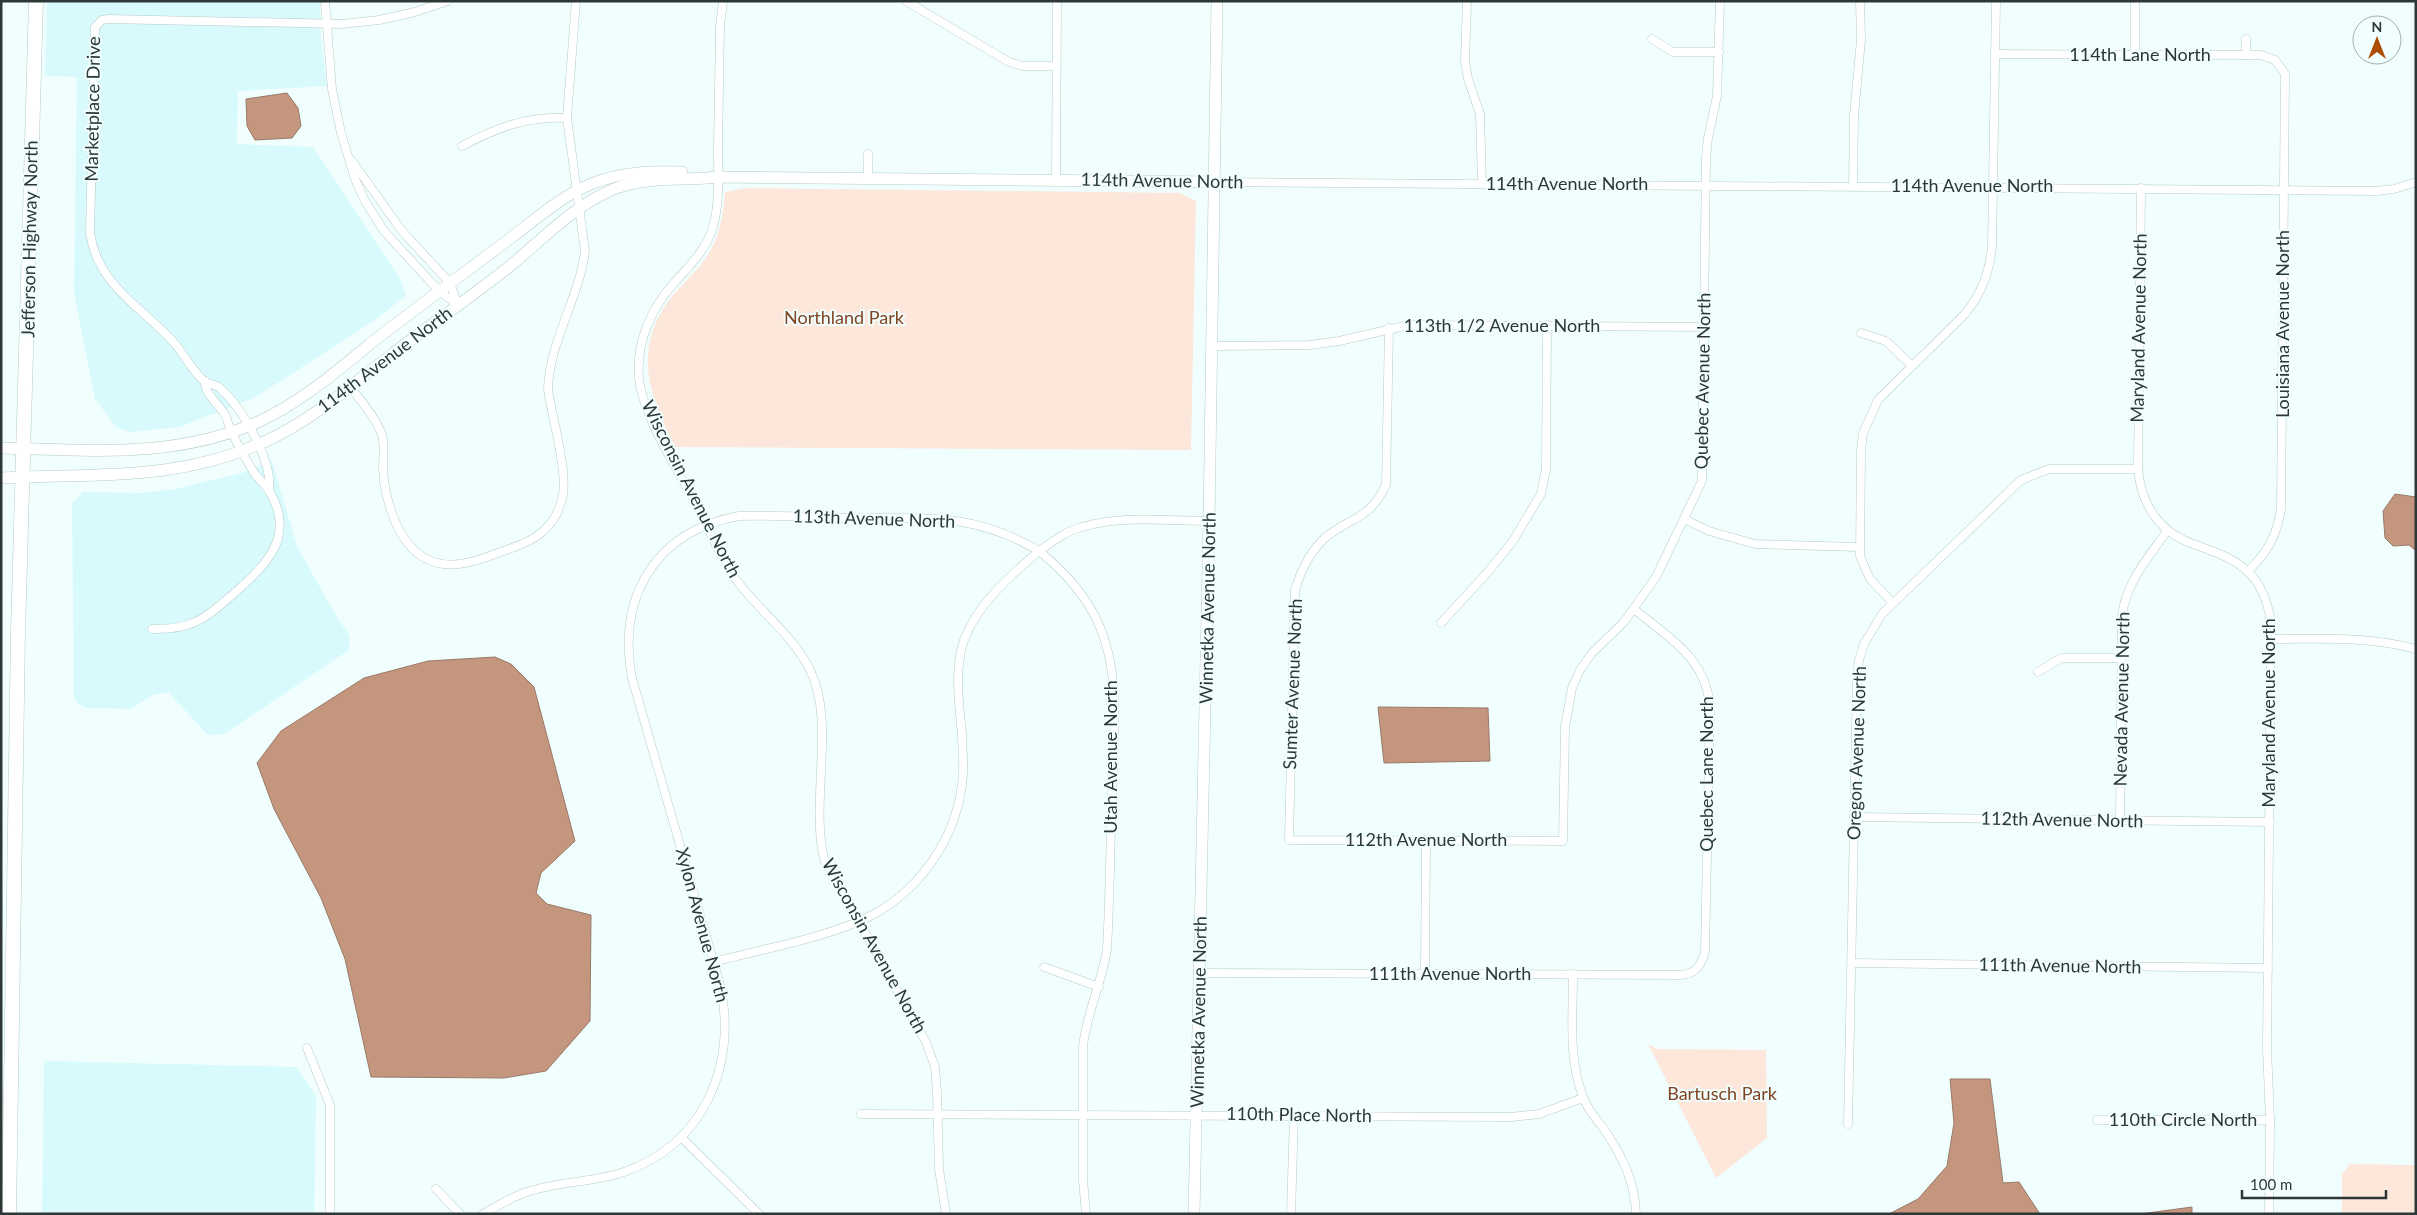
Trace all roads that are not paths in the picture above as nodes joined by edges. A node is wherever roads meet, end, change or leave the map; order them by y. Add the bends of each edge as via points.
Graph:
1 (36, 1) edge
2 (325, 1) edge
3 (448, 1) edge
4 (576, 1) edge
5 (723, 1) edge
6 (906, 1) edge
7 (1057, 1) edge
8 (1217, 1) edge
9 (1467, 1) edge
10 (1720, 1) edge
11 (1860, 1) edge
12 (1996, 1) edge
13 (2135, 1) edge
14 (326, 23) junction
15 (1652, 38) dead end
16 (2246, 39) dead end
17 (1719, 52) junction
18 (1995, 54) junction
19 (2135, 55) junction
20 (2246, 56) junction
21 (1056, 66) junction
22 (2281, 66) joint
23 (567, 118) junction
24 (462, 146) dead end
25 (868, 154) dead end
26 (351, 160) junction
27 (718, 177) junction
28 (868, 178) junction
29 (1056, 180) junction
30 (1214, 182) junction
31 (2416, 182) edge
32 (1482, 183) junction
33 (1706, 185) junction
34 (1853, 186) junction
35 (1993, 186) junction
36 (2140, 188) junction
37 (2284, 190) junction
38 (578, 191) junction
39 (580, 208) junction
40 (450, 283) junction
41 (439, 291) junction
42 (458, 305) junction
43 (1547, 325) junction
44 (1704, 326) junction
45 (1388, 328) junction
46 (1861, 333) dead end
47 (1212, 346) junction
48 (1911, 365) junction
49 (205, 381) junction
50 (351, 388) junction
51 (248, 425) junction
52 (231, 431) junction
53 (258, 445) junction
54 (1, 448) edge
55 (25, 448) junction
56 (243, 451) junction
57 (2138, 469) junction
58 (24, 477) junction
59 (1, 478) edge
60 (269, 490) junction
61 (1684, 519) junction
62 (1209, 521) junction
63 (706, 525) junction
64 (2167, 531) junction
65 (1859, 548) junction
66 (1039, 551) junction
67 (2248, 571) junction
68 (1893, 603) junction
69 (1634, 609) junction
70 (1441, 623) dead end
71 (152, 628) dead end
72 (2272, 639) junction
73 (2416, 649) edge
74 (2122, 658) junction
75 (2038, 672) dead end
76 (1854, 817) junction
77 (2120, 821) junction
78 (2270, 822) junction
79 (1288, 840) joint
80 (1426, 840) junction
81 (1563, 841) joint
82 (858, 921) junction
83 (713, 962) junction
84 (1852, 963) junction
85 (1044, 967) dead end
86 (1698, 968) joint
87 (2268, 968) junction
88 (1200, 972) junction
89 (1425, 973) junction
90 (1573, 974) junction
91 (1099, 987) junction
92 (307, 1048) dead end
93 (1583, 1098) junction
94 (861, 1114) dead end
95 (937, 1114) junction
96 (1083, 1114) junction
97 (1196, 1114) junction
98 (1294, 1115) junction
99 (2096, 1120) dead end
100 (2270, 1120) junction
101 (1848, 1124) dead end
102 (681, 1137) junction
103 (436, 1189) dead end
104 (9, 1214) edge
105 (330, 1214) edge
106 (460, 1214) edge
107 (484, 1214) edge
108 (758, 1214) edge
109 (946, 1214) edge
110 (1086, 1214) edge
111 (1194, 1214) edge
112 (1291, 1214) edge
113 (1636, 1214) edge
114 (2269, 1214) edge

1 - 55 highway, Jefferson Highway North
2 - 14 street
3 - 14 street via 379,20
4 - 23 street
5 - 27 street, Wisconsin Avenue North
6 - 21 street via 1009,62 1023,66
7 - 21 street
8 - 30 street, Winnetka Avenue North
9 - 32 street via 1465,61 1480,114
10 - 17 street, Quebec Avenue North
11 - 34 street
12 - 18 street
13 - 19 street
14 - 26 street via 332,89
14 - 49 street, Marketplace Drive via 108,19 96,27 90,233 94,256 106,277 158,326
15 - 17 street via 1673,52
16 - 20 street
17 - 33 street, Quebec Avenue North via 1717,96 1708,138
18 - 19 street, 114th Lane North
18 - 35 street
19 - 20 street, 114th Lane North
20 - 22 street, 114th Lane North via 2268,57
21 - 29 street
22 - 37 street, Louisiana Avenue North via 2286,82
23 - 24 street via 519,121
23 - 38 street
25 - 28 street
26 - 40 street via 402,231
26 - 41 street via 365,201 384,232
27 - 28 street, 114th Avenue North
27 - 38 street, 114th Avenue North via 695,172 637,172 603,180
27 - 39 street, 114th Avenue North via 634,183 608,192
27 - 63 street, Wisconsin Avenue North via 717,206 708,240 656,307 645,332 639,368 649,414
28 - 29 street, 114th Avenue North
29 - 30 street, 114th Avenue North
30 - 32 street, 114th Avenue North
30 - 47 street, Winnetka Avenue North
31 - 37 street, 114th Avenue North via 2376,191
32 - 33 street, 114th Avenue North
33 - 34 street, 114th Avenue North
33 - 44 street, Quebec Avenue North
34 - 35 street, 114th Avenue North
35 - 36 street, 114th Avenue North
35 - 48 street via 1992,247 1985,283 1965,314
36 - 37 street, 114th Avenue North
36 - 57 street, Maryland Avenue North
37 - 67 street, Louisiana Avenue North via 2281,509 2271,545
38 - 39 street
38 - 40 street, 114th Avenue North
39 - 42 street, 114th Avenue North
39 - 50 street via 584,261 548,376 564,492 554,519 540,534 520,545 462,565 445,565 412,548 390,505 384,481 381,433
40 - 41 street, 114th Avenue North
40 - 42 street
41 - 42 street
41 - 51 street, 114th Avenue North via 328,380 288,406
42 - 50 street, 114th Avenue North
43 - 44 street, 113th 1/2 Avenue North
43 - 45 street, 113th 1/2 Avenue North via 1430,324
43 - 70 street via 1546,468 1541,494 1513,541
44 - 61 street, Quebec Avenue North via 1703,470 1699,490
45 - 47 street, 113th 1/2 Avenue North via 1310,345
45 - 79 street, Sumter Avenue North via 1386,485 1369,511 1319,545 1301,572 1296,590
46 - 48 street via 1886,341
47 - 62 street, Winnetka Avenue North
48 - 65 street via 1878,400 1863,433
49 - 51 street, Marketplace Drive via 220,387
49 - 52 street, Marketplace Drive via 205,389 226,414
50 - 53 street, 114th Avenue North
51 - 52 street, 114th Avenue North
51 - 53 street, Marketplace Drive
52 - 55 street, 114th Avenue North via 198,441 142,451
52 - 56 street, Marketplace Drive
53 - 56 street, 114th Avenue North
53 - 60 street, Marketplace Drive via 270,481
54 - 55 street, 114th Avenue North
55 - 58 highway, Jefferson Highway North
56 - 58 street, 114th Avenue North via 202,464 149,474
56 - 60 street, Marketplace Drive via 252,470
57 - 64 street, Maryland Avenue North via 2147,505
57 - 68 street via 2049,469 2021,480
58 - 59 street, 114th Avenue North
58 - 104 highway, Jefferson Highway North via 18,632
60 - 71 street via 280,524 275,549 264,565 211,613 194,624 170,629
61 - 65 street via 1717,534 1755,544
61 - 69 street, Quebec Avenue North via 1656,577
62 - 66 street via 1105,522 1081,527
62 - 88 street, Winnetka Avenue North
63 - 66 street, 113th Avenue North via 754,516 951,519 992,528
63 - 82 street, Wisconsin Avenue North via 739,584 790,640 814,680 821,707 819,838 824,859
63 - 83 street, Xylon Avenue North via 674,543 649,570 637,592 631,613 628,656
64 - 67 street, Maryland Avenue North via 2232,560
64 - 74 street, Nevada Avenue North via 2139,570 2124,600
65 - 68 street via 1870,579
66 - 82 street via 991,597 973,620 964,641 959,663 963,775 953,823 943,846 914,884
66 - 91 street, Utah Avenue North via 1082,594 1100,626 1112,671 1108,927
67 - 72 street, Maryland Avenue North via 2268,604
68 - 76 street, Oregon Avenue North via 1871,629 1859,660
69 - 81 street, Quebec Avenue North via 1592,653 1572,688 1565,727
69 - 86 street, Quebec Lane North via 1696,663 1708,690 1705,952
72 - 73 street via 2349,639
72 - 78 street, Maryland Avenue North
74 - 75 street via 2061,658
74 - 77 street, Nevada Avenue North
76 - 77 street, 112th Avenue North
76 - 84 street, Oregon Avenue North
77 - 78 street, 112th Avenue North
78 - 87 street, Maryland Avenue North
79 - 80 street, 112th Avenue North
80 - 81 street, 112th Avenue North
80 - 89 street
82 - 83 street
82 - 95 street, Wisconsin Avenue North via 926,1042 935,1067
83 - 102 street, Xylon Avenue North via 726,1013 722,1064 702,1111
84 - 87 street, 111th Avenue North
84 - 101 street, Oregon Avenue North
85 - 91 street
86 - 90 street, 111th Avenue North via 1693,973 1680,975
87 - 100 street, Maryland Avenue North
88 - 89 street, 111th Avenue North
88 - 97 street, Winnetka Avenue North
89 - 90 street, 111th Avenue North
90 - 93 street via 1572,1045
91 - 96 street, Utah Avenue North via 1085,1025
92 - 105 street via 330,1105
93 - 98 street, 110th Place North via 1539,1114 1512,1117
93 - 113 street via 1624,1159 1631,1179
94 - 95 street, 110th Place North
95 - 96 street, 110th Place North
95 - 109 street, Wisconsin Avenue North via 939,1169
96 - 97 street, 110th Place North
96 - 110 street, Utah Avenue North
97 - 98 street, 110th Place North
97 - 111 street, Winnetka Avenue North
98 - 112 street
99 - 100 street, 110th Circle North
100 - 114 street, Maryland Avenue North
102 - 107 street, Xylon Avenue North via 646,1162 624,1172 525,1192
102 - 108 street
103 - 106 street

